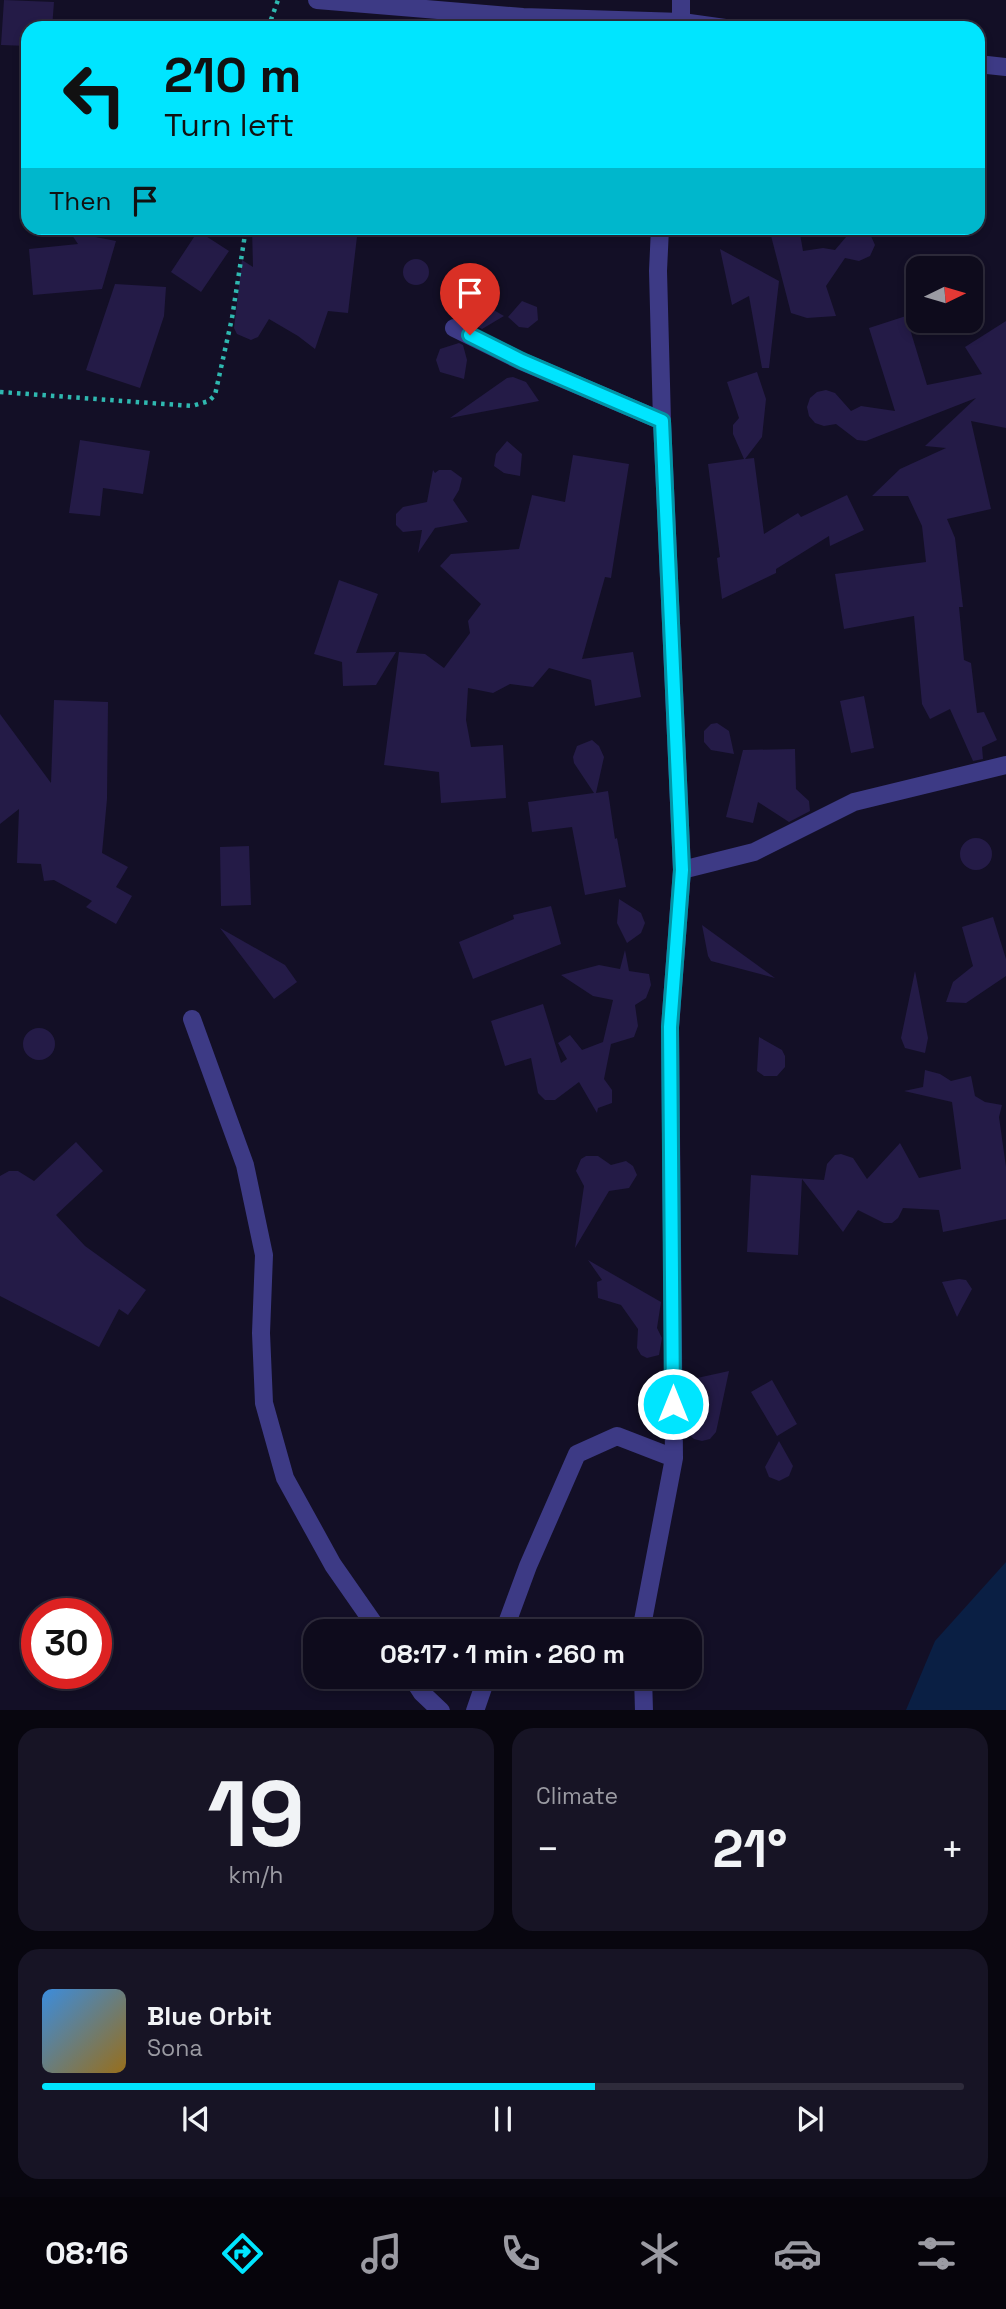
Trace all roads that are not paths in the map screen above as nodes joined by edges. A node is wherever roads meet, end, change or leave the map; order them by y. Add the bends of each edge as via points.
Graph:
1 (317, 0) edge
2 (681, 0) edge
3 (591, 21) edge
4 (682, 21) edge
5 (985, 65) edge
6 (1006, 68) edge
7 (660, 235) edge
8 (454, 328) dead end
9 (662, 421) junction
10 (1006, 765) edge
11 (682, 870) junction
12 (192, 1019) dead end
13 (674, 1458) junction
14 (371, 1619) edge
15 (508, 1619) edge
16 (643, 1619) edge
17 (419, 1689) edge
18 (482, 1689) edge
19 (643, 1689) edge
20 (441, 1710) edge
21 (475, 1710) edge
22 (644, 1710) edge

1 - 3 street
2 - 4 street
5 - 6 street
7 - 9 street
8 - 9 street
9 - 11 street
10 - 11 street via 854,802 754,852
11 - 13 street via 670,1027
12 - 14 street via 245,1165 264,1255 264,1403 285,1478 333,1565
13 - 15 street via 617,1436 577,1454
13 - 16 street
17 - 20 street
18 - 21 street
19 - 22 street

